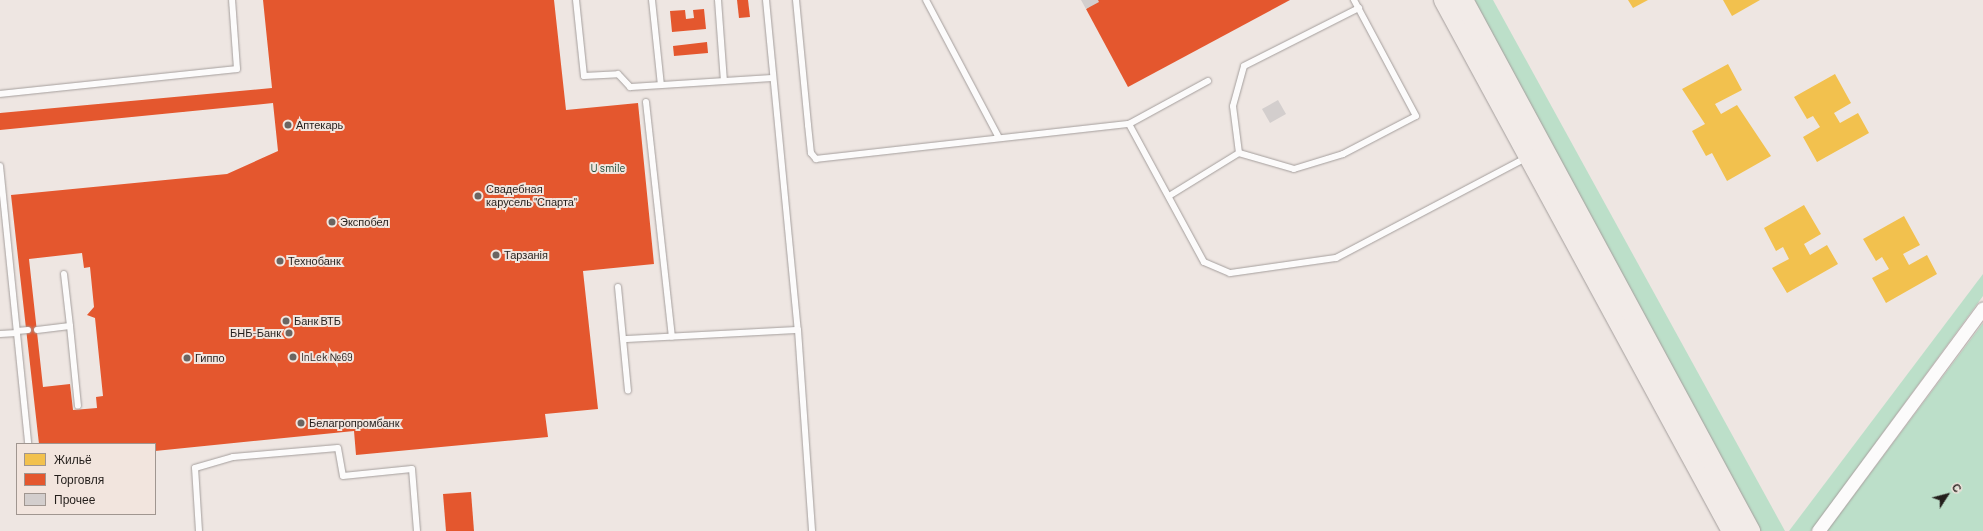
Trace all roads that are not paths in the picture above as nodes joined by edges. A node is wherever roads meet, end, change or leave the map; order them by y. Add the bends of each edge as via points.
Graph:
1 (232, 0) edge
2 (576, 0) edge
3 (652, 0) edge
4 (718, 0) edge
5 (766, 0) edge
6 (796, 0) edge
7 (926, 0) edge
8 (1354, 0) edge
9 (1444, 0) edge
10 (1463, 0) edge
11 (1359, 8) junction
12 (773, 78) junction
13 (724, 81) junction
14 (1208, 81) dead end
15 (661, 85) junction
16 (0, 94) edge
17 (646, 102) dead end
18 (1130, 124) junction
19 (998, 136) junction
20 (1535, 152) junction
21 (1239, 153) junction
22 (0, 166) edge
23 (1169, 196) junction
24 (64, 274) dead end
25 (618, 287) dead end
26 (1983, 308) edge
27 (70, 326) junction
28 (28, 330) dead end
29 (37, 330) dead end
30 (798, 330) junction
31 (17, 332) junction
32 (0, 334) edge
33 (672, 336) junction
34 (625, 339) junction
35 (628, 390) dead end
36 (78, 406) dead end
37 (28, 443) edge
38 (199, 531) edge
39 (417, 531) edge
40 (812, 531) edge
41 (1732, 531) edge
42 (1750, 531) edge
43 (1818, 531) edge

1 - 16 lane via 237,69
2 - 15 lane via 584,76 618,74 630,87
3 - 15 lane
4 - 13 lane
5 - 12 lane
6 - 19 lane via 809,132 816,159
7 - 19 lane
8 - 11 lane
9 - 20 main road
10 - 20 main road
11 - 21 lane via 1244,66 1233,106
11 - 21 lane via 1416,116 1343,154 1294,169
12 - 13 lane
12 - 30 lane
13 - 15 lane
14 - 18 lane
17 - 33 lane
18 - 19 lane
18 - 23 lane
20 - 23 lane via 1336,258 1236,273 1217,270 1204,262
20 - 41 main road
20 - 42 main road
21 - 23 lane
22 - 31 lane
24 - 27 lane
25 - 34 lane
26 - 43 street
27 - 29 lane
27 - 36 lane
28 - 31 lane
30 - 33 lane
30 - 40 lane
31 - 32 lane
31 - 37 lane
33 - 34 lane
34 - 35 lane
38 - 39 lane via 194,468 233,456 338,448 343,476 412,470

